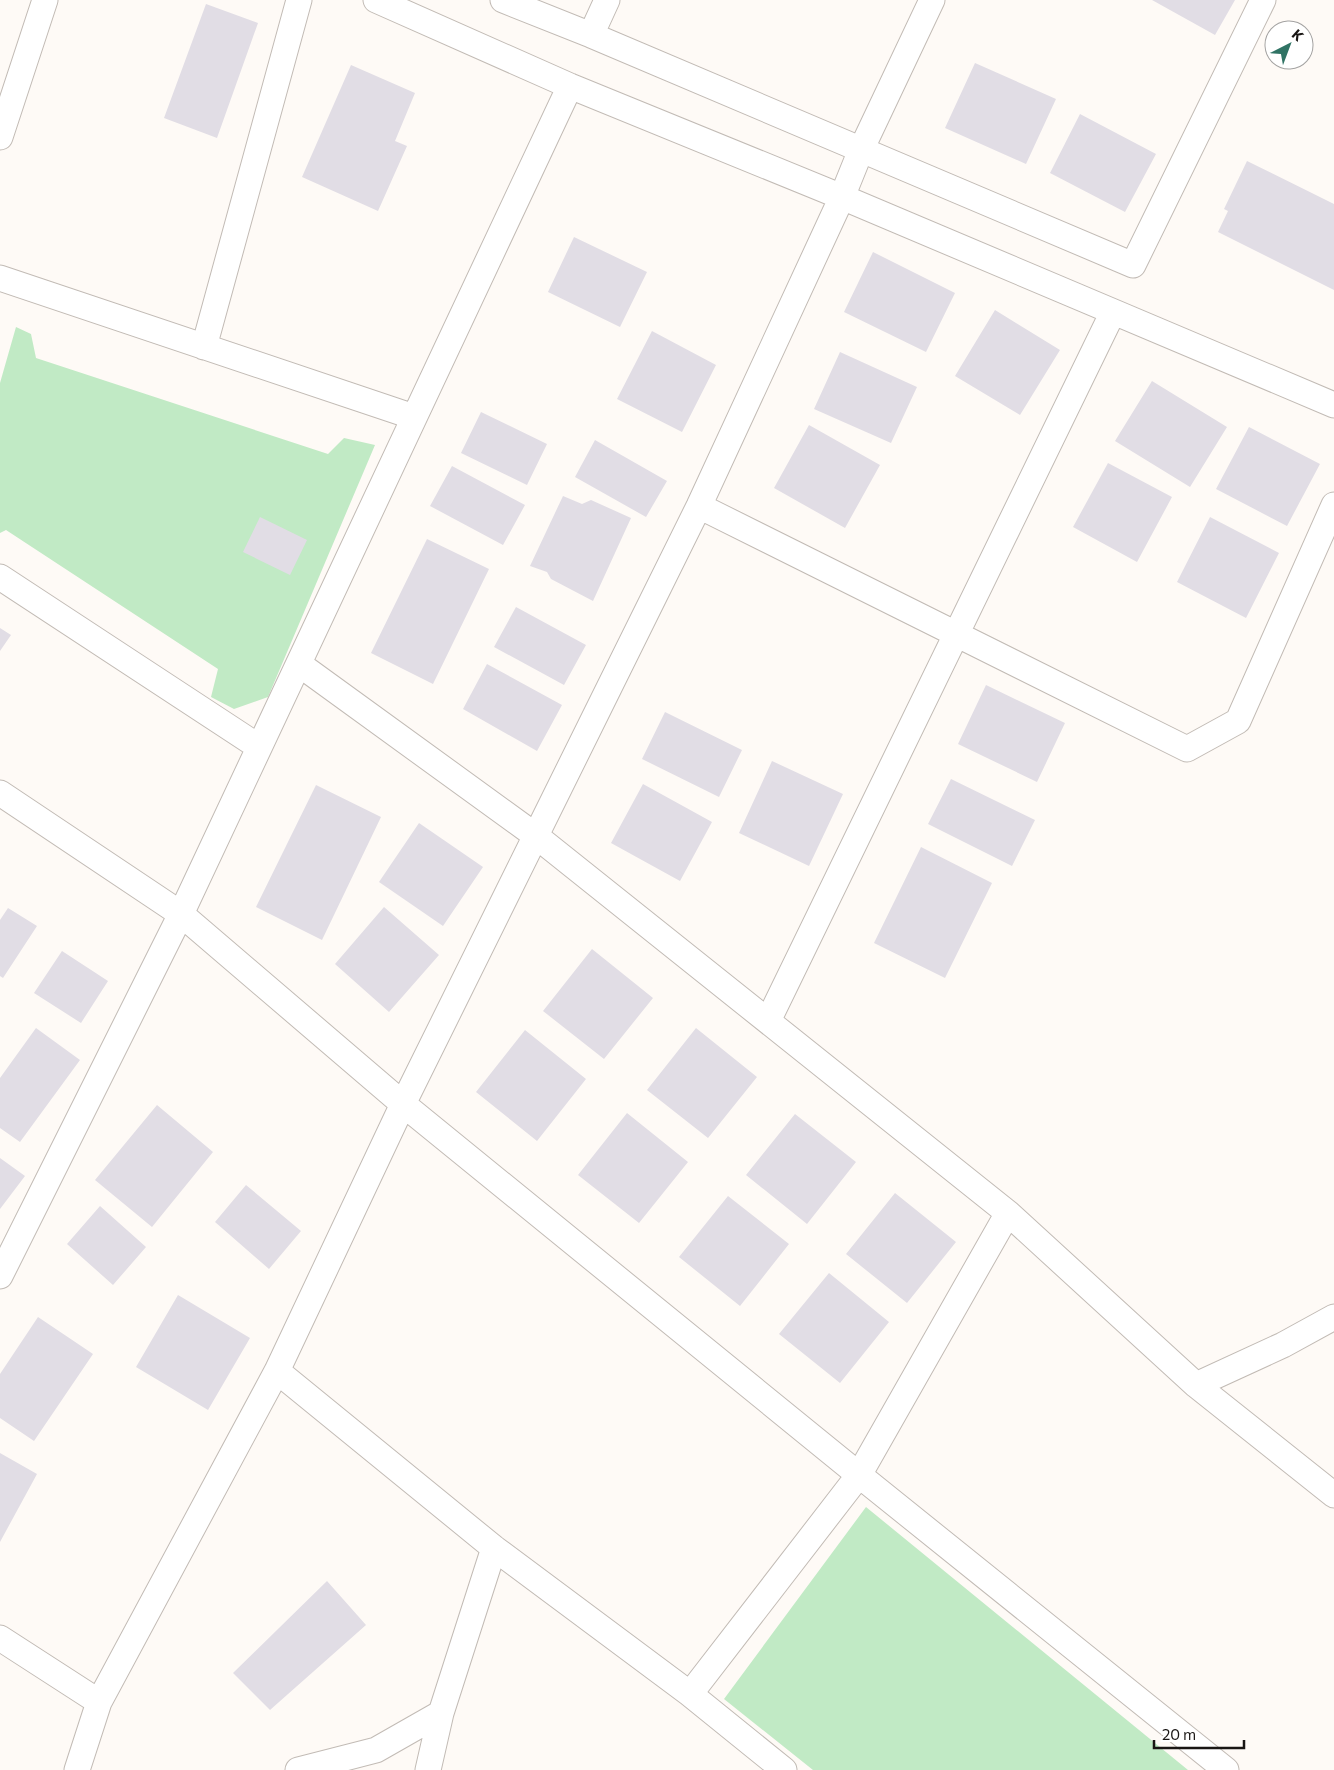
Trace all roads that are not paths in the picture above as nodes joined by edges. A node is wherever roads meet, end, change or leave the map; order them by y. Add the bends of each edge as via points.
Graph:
1 (45, 0) edge
2 (299, 0) edge
3 (376, 0) edge
4 (503, 0) edge
5 (607, 0) edge
6 (932, 0) edge
7 (1263, 0) edge
8 (591, 35) junction
9 (570, 86) junction
10 (0, 137) edge
11 (861, 150) junction
12 (842, 197) junction
13 (0, 278) edge
14 (1113, 312) junction
15 (204, 347) junction
16 (1334, 405) edge
17 (414, 417) junction
18 (1334, 505) edge
19 (699, 506) junction
20 (0, 577) edge
21 (956, 634) junction
22 (299, 664) junction
23 (260, 747) junction
24 (0, 793) edge
25 (536, 836) junction
26 (181, 914) junction
27 (768, 1021) junction
28 (403, 1104) junction
29 (1008, 1213) junction
30 (0, 1276) edge
31 (1334, 1317) edge
32 (277, 1370) junction
33 (1196, 1385) junction
34 (859, 1475) junction
35 (1334, 1495) edge
36 (494, 1548) junction
37 (0, 1638) edge
38 (690, 1694) junction
39 (99, 1702) junction
40 (440, 1713) junction
41 (77, 1770) edge
42 (298, 1770) edge
43 (428, 1770) edge
44 (784, 1770) edge
45 (1226, 1770) edge

1 - 10 street
2 - 15 street
3 - 9 street
4 - 8 street
5 - 8 street
6 - 11 street
7 - 11 street via 1133,265
8 - 11 street
9 - 12 street
9 - 17 street
11 - 12 street
12 - 14 street
12 - 19 street
13 - 15 street
14 - 16 street
14 - 21 street
15 - 17 street
17 - 22 street
18 - 21 street via 1238,721 1187,749
19 - 21 street
19 - 25 street
20 - 23 street
21 - 27 street
22 - 23 street
22 - 25 street
23 - 26 street
24 - 26 street
25 - 27 street
25 - 28 street
26 - 28 street
26 - 30 street
27 - 29 street
28 - 32 street
28 - 34 street
29 - 33 street
29 - 34 street
31 - 33 street via 1283,1345
32 - 36 street
32 - 39 street
33 - 35 street
34 - 38 street
34 - 45 street
36 - 38 street
36 - 40 street
37 - 39 street
38 - 44 street
39 - 41 street
40 - 42 street via 376,1750
40 - 43 street

